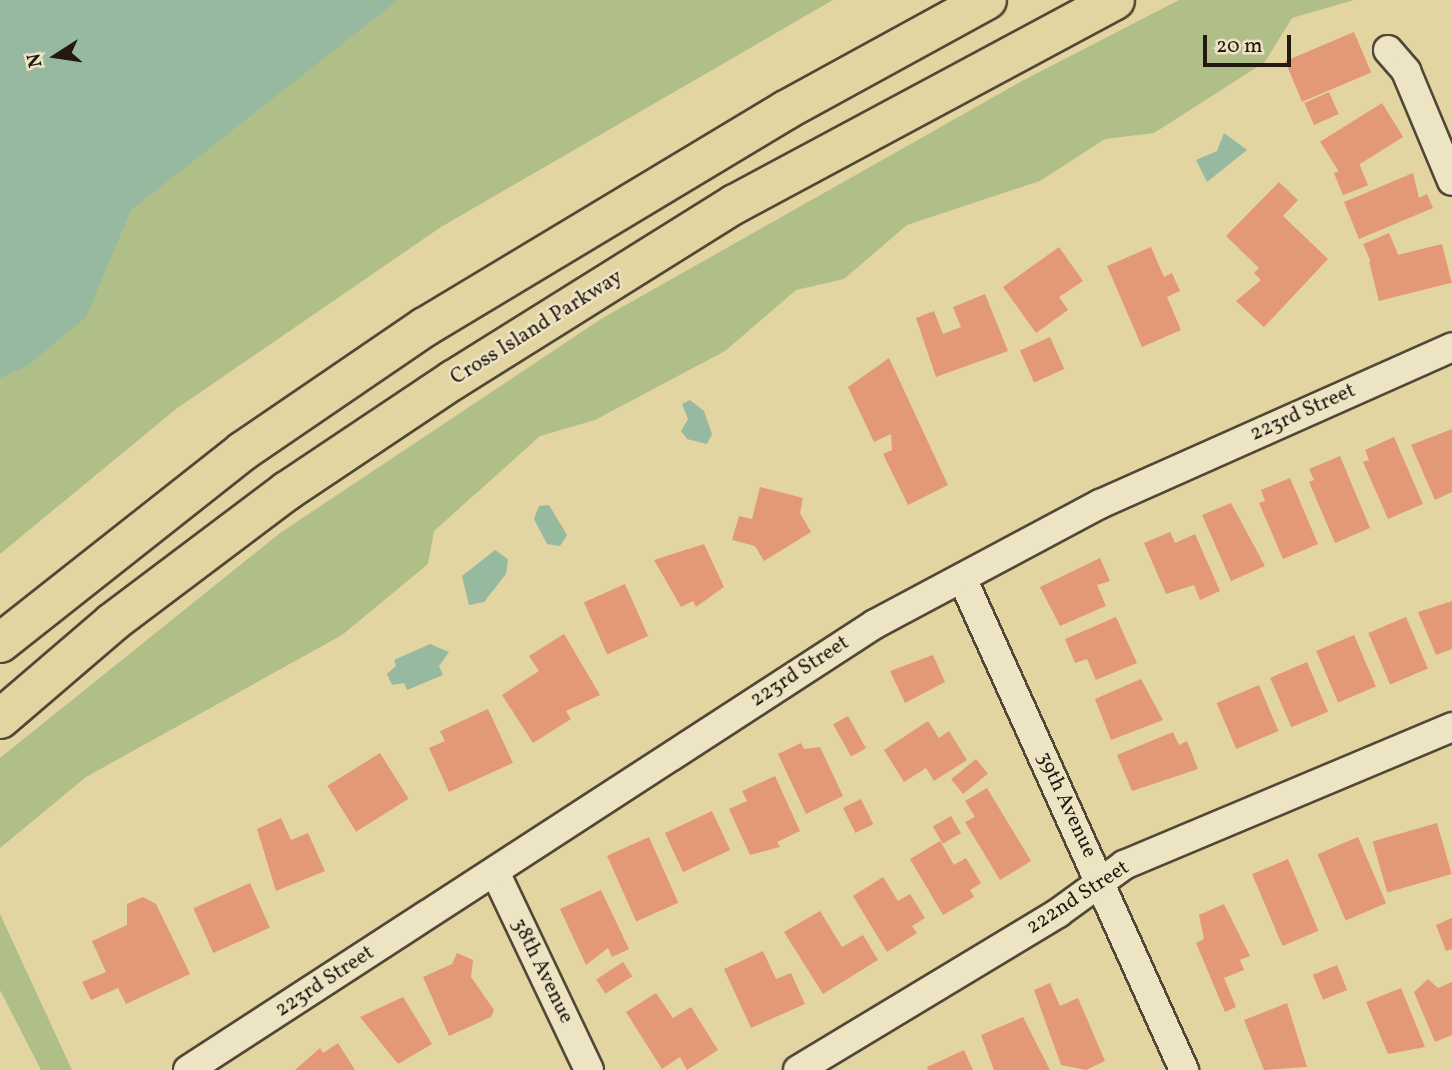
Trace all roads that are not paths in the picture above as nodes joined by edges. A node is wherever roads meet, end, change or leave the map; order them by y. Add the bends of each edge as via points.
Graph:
1 (987, 0) edge
2 (1115, 0) edge
3 (1388, 50) dead end
4 (1452, 181) edge
5 (1452, 347) edge
6 (963, 580) junction
7 (0, 643) edge
8 (0, 719) edge
9 (1452, 727) edge
10 (495, 872) junction
11 (1101, 881) junction
12 (188, 1070) edge
13 (589, 1070) edge
14 (798, 1070) edge
15 (1184, 1070) edge

1 - 7 highway via 763,123 425,327 243,451
2 - 8 highway, Cross Island Parkway via 736,204 453,380 287,491 113,622
3 - 4 street via 1406,71
5 - 6 street, 223rd Street via 1100,504
6 - 10 street, 223rd Street via 875,624
6 - 11 street, 39th Avenue
9 - 11 street, 222nd Street via 1124,865
10 - 12 street, 223rd Street
10 - 13 street, 38th Avenue
11 - 14 street, 222nd Street
11 - 15 street, 39th Avenue

